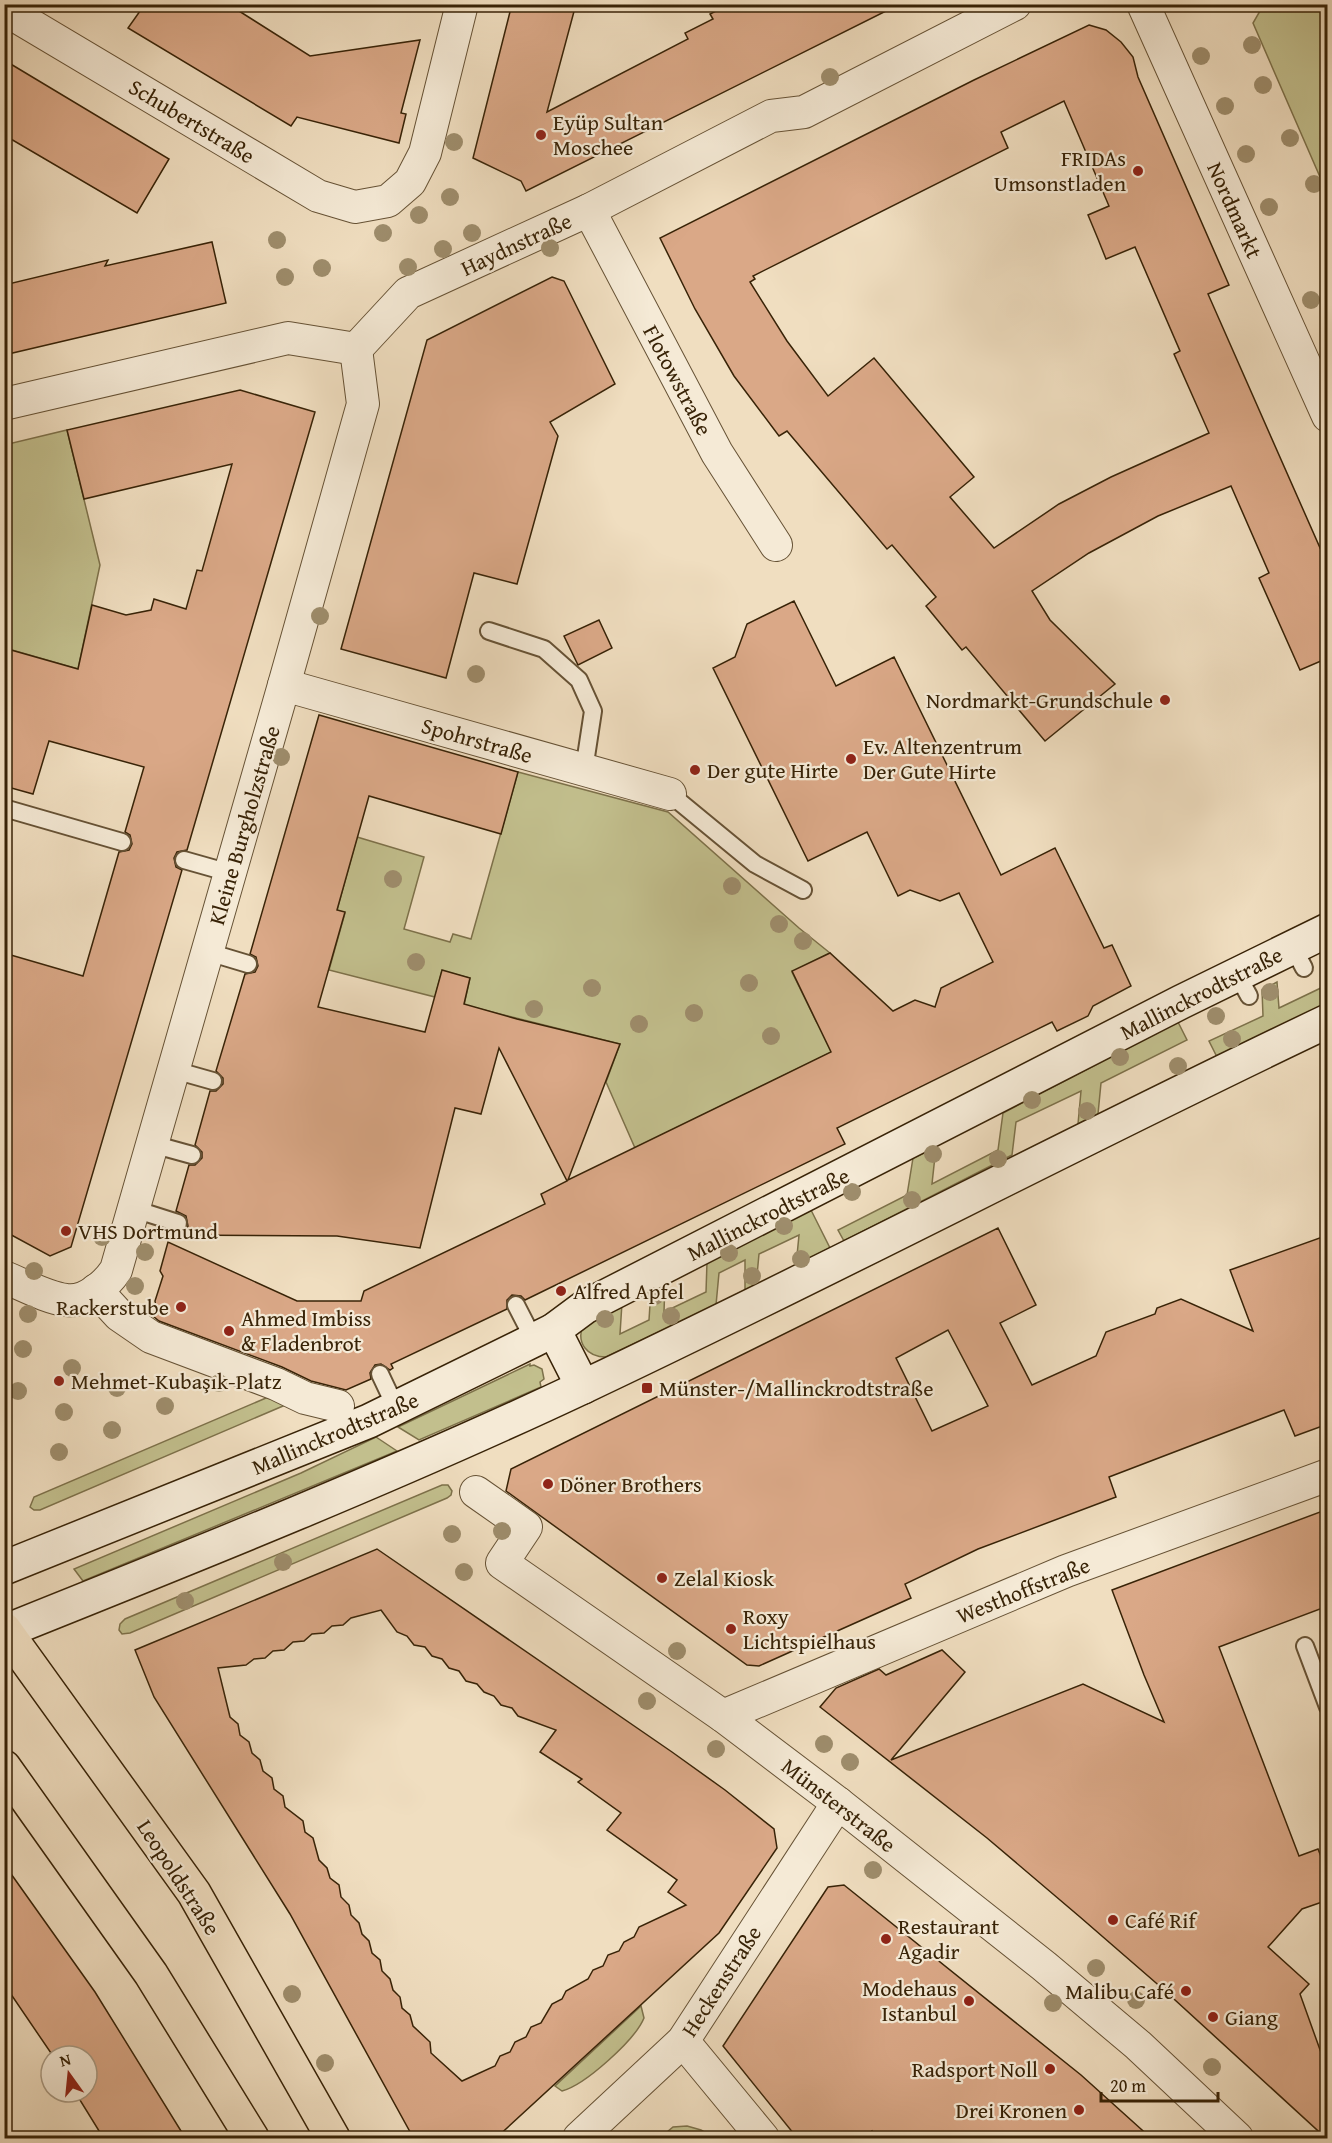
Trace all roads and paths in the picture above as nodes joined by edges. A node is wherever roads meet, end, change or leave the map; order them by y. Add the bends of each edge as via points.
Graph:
1 (462, 4) edge
2 (1015, 4) edge
3 (1143, 4) edge
4 (4, 9) edge
5 (589, 210) junction
6 (356, 349) junction
7 (4, 404) edge
8 (1328, 416) edge
9 (776, 545) dead end
10 (489, 631) dead end
11 (285, 685) junction
12 (584, 770) junction
13 (670, 794) joint
14 (4, 808) edge
15 (122, 842) dead end
16 (184, 860) dead end
17 (231, 873) junction
18 (803, 890) dead end
19 (1328, 930) edge
20 (208, 952) junction
21 (248, 964) dead end
22 (1328, 1021) edge
23 (174, 1070) junction
24 (213, 1081) dead end
25 (152, 1144) junction
26 (192, 1155) dead end
27 (134, 1209) junction
28 (178, 1223) dead end
29 (4, 1276) edge
30 (96, 1290) junction
31 (516, 1305) dead end
32 (544, 1335) junction
33 (380, 1374) dead end
34 (583, 1387) junction
35 (338, 1406) dead end
36 (396, 1408) junction
37 (1328, 1475) edge
38 (476, 1492) dead end
39 (4, 1568) edge
40 (5, 1630) edge
41 (1305, 1646) dead end
42 (1328, 1707) edge
43 (723, 1716) junction
44 (4, 1767) edge
45 (838, 1803) junction
46 (683, 2041) junction
47 (252, 2139) edge
48 (333, 2139) edge
49 (579, 2139) edge
50 (763, 2139) edge
51 (1237, 2139) edge

1 - 4 street, Schubertstraße via 425,153 410,182 388,201 355,207 318,196
2 - 5 street, Haydnstraße via 804,112 771,116
3 - 8 street, Nordmarkt
5 - 6 street, Haydnstraße via 408,293
5 - 9 street, Flotowstraße via 717,453
6 - 7 street via 288,338
6 - 11 street, Kleine Burgholzstraße via 363,404
10 - 12 lane via 544,649 579,680 593,711
11 - 12 street, Spohrstraße via 395,727 511,760
11 - 17 street, Kleine Burgholzstraße
12 - 13 street, Spohrstraße
13 - 18 lane via 755,864
14 - 15 lane
16 - 17 lane
17 - 20 street, Kleine Burgholzstraße
19 - 32 main road, Mallinckrodtstraße via 1299,958 585,1307
20 - 21 lane
20 - 23 street, Kleine Burgholzstraße
22 - 34 main road
23 - 24 lane
23 - 25 street, Kleine Burgholzstraße
25 - 26 lane
25 - 27 street, Kleine Burgholzstraße
27 - 28 lane
27 - 30 street, Kleine Burgholzstraße via 116,1270
29 - 30 street via 66,1301
30 - 35 street via 119,1315 151,1337 237,1376
31 - 32 lane
32 - 34 main road
32 - 36 main road, Mallinckrodtstraße
33 - 36 lane
34 - 40 main road via 427,1459
36 - 39 main road, Mallinckrodtstraße
37 - 43 street, Westhoffstraße via 1066,1571
38 - 43 street, Münsterstraße via 526,1527 502,1563
40 - 48 main road, Leopoldstraße via 194,1893
41 - 42 lane
43 - 45 street, Münsterstraße
44 - 47 main road via 151,1974
45 - 46 street, Heckenstraße
45 - 51 street, Münsterstraße via 1138,2045
46 - 49 street, Heckenstraße
46 - 50 street

